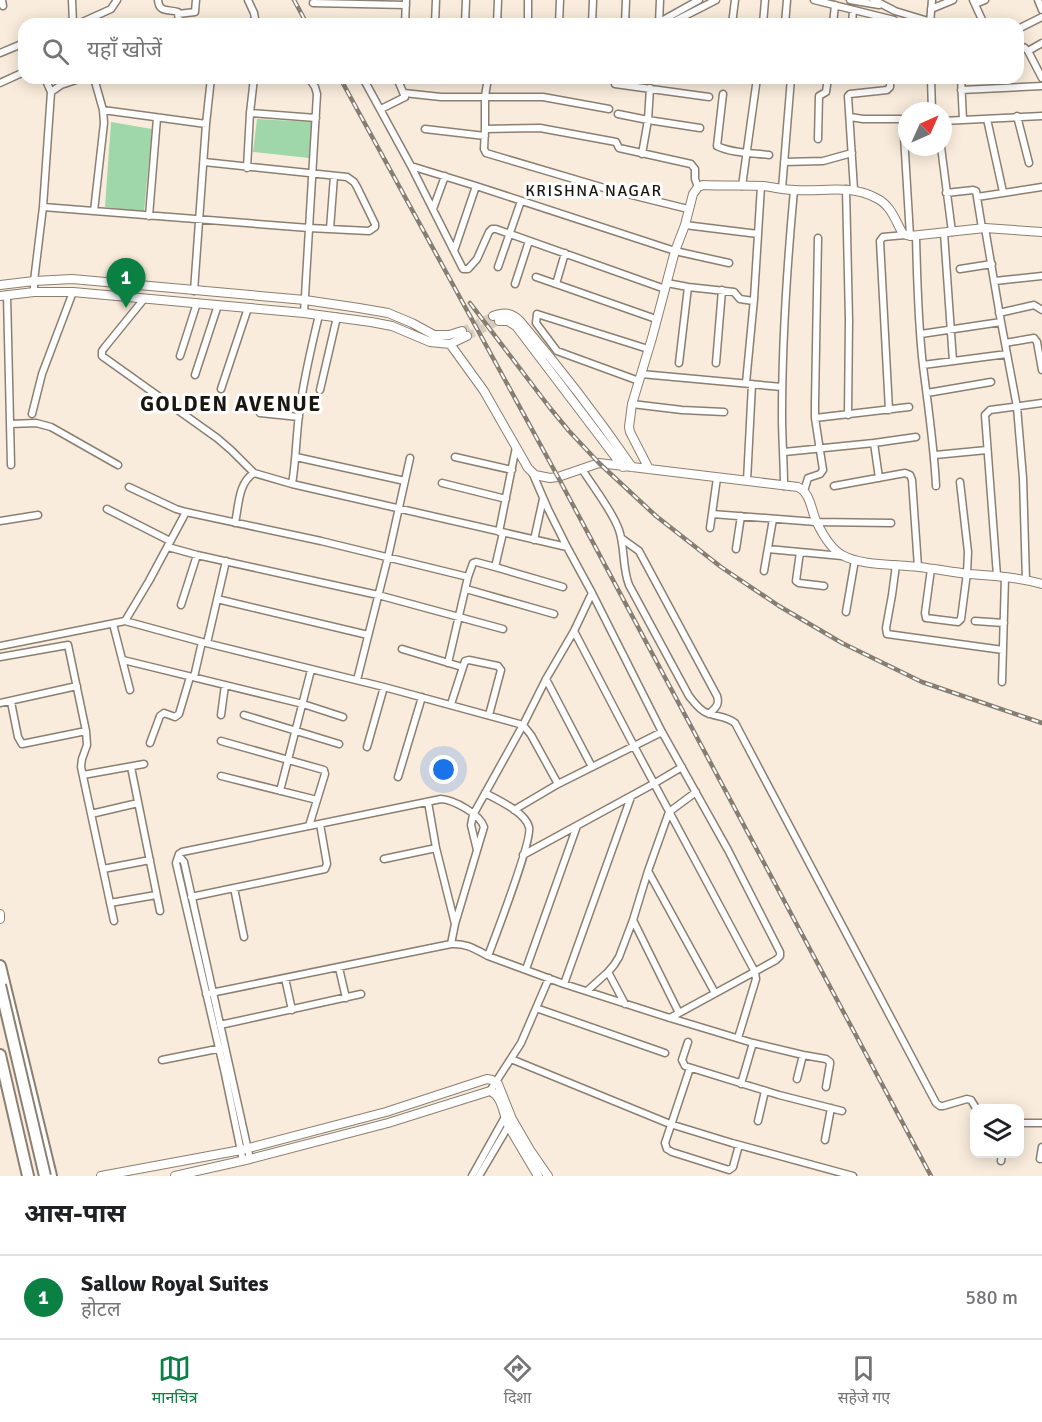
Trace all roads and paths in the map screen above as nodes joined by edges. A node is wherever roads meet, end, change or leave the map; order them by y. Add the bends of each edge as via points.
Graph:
1 (72, 0) edge
2 (117, 0) edge
3 (158, 0) edge
4 (196, 0) edge
5 (248, 0) edge
6 (436, 0) edge
7 (466, 0) edge
8 (498, 0) edge
9 (528, 0) edge
10 (560, 0) edge
11 (593, 0) edge
12 (626, 0) edge
13 (660, 0) edge
14 (699, 0) edge
15 (716, 0) edge
16 (735, 0) edge
17 (765, 0) edge
18 (787, 0) edge
19 (814, 0) edge
20 (850, 0) edge
21 (874, 0) edge
22 (932, 0) edge
23 (953, 0) edge
24 (985, 0) edge
25 (1038, 0) edge
26 (340, 2) edge
27 (406, 2) edge
28 (974, 2) edge
29 (313, 3) dead end
30 (835, 5) junction
31 (883, 6) junction
32 (932, 9) junction
33 (853, 10) junction
34 (1042, 10) edge
35 (895, 11) junction
36 (178, 14) junction
37 (1042, 17) edge
38 (75, 18) edge
39 (90, 18) edge
40 (178, 18) edge
41 (255, 18) edge
42 (405, 18) edge
43 (435, 18) edge
44 (465, 18) edge
45 (497, 18) edge
46 (528, 18) edge
47 (559, 18) edge
48 (592, 18) edge
49 (625, 18) edge
50 (658, 18) edge
51 (668, 18) edge
52 (681, 18) edge
53 (733, 18) edge
54 (764, 18) edge
55 (786, 18) edge
56 (834, 18) edge
57 (852, 18) edge
58 (880, 18) edge
59 (894, 18) edge
60 (915, 18) edge
61 (931, 18) edge
62 (981, 18) edge
63 (1024, 26) edge
64 (1042, 43) edge
65 (18, 46) edge
66 (1024, 48) edge
67 (1028, 51) junction
68 (0, 53) edge
69 (18, 75) edge
70 (1042, 78) edge
71 (0, 83) edge
72 (48, 84) edge
73 (64, 84) edge
74 (96, 84) edge
75 (210, 84) edge
76 (253, 84) edge
77 (313, 84) edge
78 (366, 84) edge
79 (399, 84) edge
80 (487, 84) edge
81 (615, 84) dead end
82 (755, 84) edge
83 (790, 84) edge
84 (827, 84) edge
85 (890, 84) edge
86 (931, 84) edge
87 (962, 84) edge
88 (1042, 86) edge
89 (650, 88) junction
90 (962, 90) junction
91 (51, 92) junction
92 (404, 93) junction
93 (723, 94) dead end
94 (485, 96) junction
95 (709, 97) dead end
96 (932, 102) edge
97 (381, 109) junction
98 (609, 109) dead end
99 (103, 110) junction
100 (250, 113) junction
101 (618, 114) dead end
102 (1017, 116) junction
103 (1042, 116) edge
104 (850, 117) junction
105 (157, 118) junction
106 (316, 118) junction
107 (898, 119) edge
108 (987, 119) junction
109 (648, 120) junction
110 (963, 120) junction
111 (952, 121) edge
112 (206, 124) junction
113 (700, 128) dead end
114 (425, 129) dead end
115 (485, 132) junction
116 (818, 139) dead end
117 (642, 153) junction
118 (748, 153) junction
119 (852, 153) junction
120 (768, 155) dead end
121 (907, 156) edge
122 (942, 156) edge
123 (204, 162) junction
124 (784, 162) junction
125 (1029, 163) dead end
126 (411, 166) junction
127 (247, 168) junction
128 (312, 174) junction
129 (334, 176) junction
130 (445, 177) junction
131 (476, 186) junction
132 (742, 186) junction
133 (761, 186) junction
134 (698, 187) junction
135 (1042, 187) edge
136 (782, 189) junction
137 (850, 189) junction
138 (794, 190) junction
139 (1003, 192) junction
140 (946, 193) junction
141 (977, 197) junction
142 (521, 201) junction
143 (43, 207) junction
144 (433, 209) junction
145 (688, 209) junction
146 (94, 211) junction
147 (149, 216) junction
148 (200, 220) junction
149 (685, 225) junction
150 (309, 228) junction
151 (983, 228) junction
152 (330, 230) junction
153 (948, 232) junction
154 (1042, 232) edge
155 (510, 234) junction
156 (758, 234) junction
157 (910, 236) junction
158 (818, 238) dead end
159 (529, 241) junction
160 (454, 251) junction
161 (675, 251) junction
162 (565, 253) junction
163 (729, 263) dead end
164 (992, 264) junction
165 (498, 267) dead end
166 (960, 269) dead end
167 (1042, 276) edge
168 (536, 277) dead end
169 (34, 281) junction
170 (994, 281) junction
171 (515, 284) dead end
172 (556, 284) junction
173 (0, 285) edge
174 (135, 285) junction
175 (666, 286) junction
176 (688, 287) junction
177 (722, 290) junction
178 (194, 291) junction
179 (34, 292) junction
180 (73, 292) junction
181 (4, 295) edge
182 (134, 298) junction
183 (144, 298) junction
184 (305, 300) junction
185 (753, 301) junction
186 (197, 303) junction
187 (218, 305) junction
188 (248, 308) junction
189 (1042, 310) edge
190 (304, 313) junction
191 (999, 313) junction
192 (319, 315) junction
193 (337, 317) junction
194 (656, 319) junction
195 (1001, 322) junction
196 (951, 329) junction
197 (465, 333) tunnel mouth
198 (921, 334) junction
199 (450, 340) junction
200 (1005, 343) junction
201 (648, 349) junction
202 (1007, 354) junction
203 (180, 356) dead end
204 (953, 361) junction
205 (679, 363) dead end
206 (716, 363) dead end
207 (923, 365) junction
208 (1042, 370) edge
209 (195, 375) dead end
210 (640, 377) junction
211 (991, 382) dead end
212 (749, 384) junction
213 (782, 387) junction
214 (221, 389) dead end
215 (320, 390) dead end
216 (927, 393) junction
217 (1042, 403) edge
218 (632, 404) junction
219 (909, 407) dead end
220 (1017, 407) junction
221 (889, 410) junction
222 (724, 412) dead end
223 (260, 413) dead end
224 (32, 414) dead end
225 (848, 415) junction
226 (298, 417) junction
227 (815, 418) junction
228 (10, 424) junction
229 (916, 437) dead end
230 (874, 443) junction
231 (516, 447) junction
232 (820, 449) junction
233 (987, 450) junction
234 (784, 452) junction
235 (935, 455) junction
236 (455, 456) dead end
237 (296, 457) junction
238 (410, 458) dead end
239 (11, 465) dead end
240 (118, 465) dead end
241 (623, 467) junction
242 (632, 467) junction
243 (582, 469) junction
244 (649, 469) junction
245 (512, 470) junction
246 (531, 472) junction
247 (254, 473) junction
248 (717, 478) junction
249 (879, 478) junction
250 (405, 481) junction
251 (747, 482) junction
252 (960, 482) dead end
253 (442, 483) dead end
254 (292, 484) junction
255 (784, 486) junction
256 (834, 486) dead end
257 (936, 486) dead end
258 (129, 487) dead end
259 (804, 491) junction
260 (543, 498) junction
261 (506, 499) junction
262 (399, 508) junction
263 (107, 509) dead end
264 (186, 512) junction
265 (712, 514) junction
266 (38, 515) dead end
267 (741, 516) junction
268 (773, 519) junction
269 (0, 520) edge
270 (816, 522) junction
271 (236, 523) junction
272 (891, 523) dead end
273 (710, 528) dead end
274 (501, 532) junction
275 (621, 538) junction
276 (534, 540) junction
277 (169, 544) junction
278 (567, 547) junction
279 (736, 549) dead end
280 (768, 549) junction
281 (800, 552) junction
282 (197, 555) junction
283 (388, 556) junction
284 (843, 556) junction
285 (855, 560) junction
286 (226, 561) junction
287 (896, 565) junction
288 (495, 567) junction
289 (918, 567) junction
290 (930, 568) junction
291 (764, 571) dead end
292 (967, 573) junction
293 (1001, 576) junction
294 (468, 577) junction
295 (1026, 580) junction
296 (1042, 584) edge
297 (563, 586) dead end
298 (824, 586) dead end
299 (466, 589) junction
300 (592, 593) junction
301 (378, 595) junction
302 (217, 599) junction
303 (181, 605) dead end
304 (846, 612) dead end
305 (554, 614) dead end
306 (458, 618) junction
307 (125, 621) junction
308 (975, 621) dead end
309 (1004, 623) junction
310 (113, 624) junction
311 (503, 629) dead end
312 (574, 631) junction
313 (65, 634) junction
314 (368, 635) junction
315 (204, 643) junction
316 (68, 645) junction
317 (0, 646) edge
318 (402, 649) dead end
319 (1003, 650) junction
320 (0, 657) edge
321 (123, 660) junction
322 (448, 663) junction
323 (462, 667) junction
324 (311, 670) junction
325 (192, 677) junction
326 (546, 679) junction
327 (357, 680) junction
328 (1002, 682) dead end
329 (225, 685) junction
330 (77, 686) junction
331 (384, 687) junction
332 (130, 690) dead end
333 (422, 697) junction
334 (11, 702) junction
335 (0, 703) edge
336 (303, 704) junction
337 (451, 704) junction
338 (709, 714) junction
339 (221, 715) dead end
340 (244, 715) dead end
341 (489, 715) junction
342 (343, 717) dead end
343 (523, 725) junction
344 (296, 730) junction
345 (86, 731) junction
346 (662, 732) junction
347 (221, 741) dead end
348 (150, 743) dead end
349 (339, 744) dead end
350 (634, 746) junction
351 (368, 747) dead end
352 (287, 759) junction
353 (144, 764) dead end
354 (592, 766) junction
355 (131, 767) junction
356 (682, 767) junction
357 (83, 776) junction
358 (221, 776) dead end
359 (398, 777) dead end
360 (654, 783) junction
361 (558, 784) junction
362 (280, 791) junction
363 (696, 792) junction
364 (485, 793) junction
365 (631, 797) junction
366 (317, 800) junction
367 (428, 802) junction
368 (138, 803) junction
369 (514, 810) junction
370 (669, 812) junction
371 (91, 813) junction
372 (473, 815) junction
373 (320, 824) junction
374 (309, 826) junction
375 (577, 826) junction
376 (436, 848) junction
377 (477, 852) junction
378 (523, 855) junction
379 (178, 856) junction
380 (150, 860) junction
381 (384, 860) dead end
382 (103, 869) junction
383 (648, 871) junction
384 (234, 888) junction
385 (156, 895) junction
386 (191, 897) junction
387 (110, 903) junction
388 (160, 911) dead end
389 (0, 914) edge
390 (0, 919) edge
391 (633, 920) junction
392 (114, 921) dead end
393 (455, 924) junction
394 (244, 938) dead end
395 (451, 944) junction
396 (200, 955) junction
397 (488, 956) junction
398 (0, 966) edge
399 (339, 968) junction
400 (526, 969) junction
401 (608, 972) junction
402 (755, 972) junction
403 (285, 978) junction
404 (549, 978) junction
405 (564, 984) junction
406 (0, 985) edge
407 (587, 991) junction
408 (209, 993) junction
409 (716, 993) junction
410 (361, 994) dead end
411 (346, 998) junction
412 (625, 1004) junction
413 (536, 1008) junction
414 (292, 1010) junction
415 (679, 1013) junction
416 (0, 1016) edge
417 (670, 1018) junction
418 (220, 1025) junction
419 (738, 1038) junction
420 (688, 1042) dead end
421 (753, 1043) junction
422 (222, 1048) junction
423 (665, 1053) dead end
424 (803, 1055) junction
425 (23, 1059) junction
426 (511, 1059) junction
427 (162, 1060) dead end
428 (1, 1063) edge
429 (690, 1068) junction
430 (797, 1079) dead end
431 (496, 1082) junction
432 (741, 1084) junction
433 (826, 1087) dead end
434 (490, 1091) junction
435 (765, 1091) junction
436 (974, 1104) edge
437 (831, 1108) junction
438 (842, 1111) dead end
439 (509, 1119) junction
440 (758, 1121) dead end
441 (1042, 1123) edge
442 (670, 1124) junction
443 (1024, 1124) edge
444 (825, 1140) dead end
445 (739, 1145) junction
446 (1042, 1148) edge
447 (245, 1149) junction
448 (197, 1159) junction
449 (1040, 1159) dead end
450 (246, 1160) junction
451 (200, 1173) edge
452 (543, 1175) edge
453 (28, 1176) edge
454 (38, 1176) edge
455 (45, 1176) edge
456 (51, 1176) edge
457 (101, 1176) edge
458 (175, 1176) edge
459 (472, 1176) edge
460 (479, 1176) edge
461 (853, 1176) edge

1 - 38 street
2 - 39 street via 111,9
3 - 36 street via 162,9
4 - 36 street via 195,12
5 - 41 street
6 - 43 street
7 - 44 street
8 - 45 street
9 - 46 street
10 - 47 street
11 - 48 street
12 - 49 street
13 - 50 street
14 - 51 street
15 - 52 street
16 - 53 street
17 - 54 street
18 - 55 street
19 - 30 street
20 - 31 street
21 - 31 street
22 - 32 street
23 - 32 street
24 - 28 street
25 - 34 street
26 - 27 street
26 - 29 street
27 - 42 street
28 - 62 street
30 - 33 street
30 - 56 street
31 - 35 street
32 - 61 street
33 - 57 street
33 - 58 street
35 - 59 street
35 - 60 street
36 - 40 street
37 - 63 street
64 - 67 street
65 - 68 street
66 - 67 street
67 - 70 street
69 - 71 street
72 - 91 street
73 - 91 street
74 - 99 street
75 - 112 street
76 - 100 street
77 - 106 street via 317,94
78 - 97 street
79 - 92 street
80 - 94 street
81 - 89 street
82 - 118 street
83 - 124 street
84 - 116 street via 826,92 819,96
85 - 104 street via 887,90 849,95
86 - 96 street
87 - 90 street
88 - 90 street
89 - 95 street
89 - 109 street
90 - 110 street
91 - 143 street
92 - 94 street
92 - 97 street via 405,98
93 - 118 street via 717,146
94 - 98 street via 543,97
94 - 115 street
97 - 126 street
99 - 105 street
99 - 146 street
100 - 106 street
100 - 127 street
101 - 109 street
102 - 103 street
102 - 108 street
102 - 125 street
104 - 107 street
104 - 119 street
105 - 112 street
105 - 147 street
106 - 128 street
108 - 110 street
108 - 139 street
109 - 113 street
109 - 117 street
110 - 111 street
112 - 123 street
114 - 115 street
115 - 117 street via 540,128 616,142 618,148
115 - 145 street via 486,153
117 - 134 street via 691,164
118 - 120 street
118 - 132 street
119 - 124 street via 823,160
119 - 137 street
121 - 157 street
122 - 140 street
123 - 127 street
123 - 148 street
124 - 136 street
126 - 130 street
126 - 144 street
127 - 128 street
128 - 129 street
128 - 150 street
129 - 152 street
129 - 152 street via 354,182 375,227 369,231
130 - 131 street
130 - 144 street
131 - 142 street
131 - 160 street
132 - 133 street
132 - 134 street
133 - 136 street
133 - 156 street
134 - 145 street
135 - 139 street
136 - 138 street
137 - 138 street
137 - 157 street via 886,204 902,232
137 - 225 street
138 - 213 street
139 - 141 street
140 - 141 street via 975,190
140 - 153 street
141 - 151 street
142 - 155 street
142 - 161 street
143 - 146 street
143 - 169 street
144 - 160 street
145 - 149 street
146 - 147 street
147 - 148 street
148 - 150 street
148 - 178 street
149 - 156 street
149 - 161 street
150 - 152 street
150 - 184 street
151 - 153 street
151 - 154 street
151 - 164 street
153 - 157 street
153 - 196 street
155 - 159 street
155 - 160 street via 491,230 474,264 466,270
155 - 165 street
156 - 185 street
157 - 198 street
157 - 221 street via 883,237 880,241
158 - 227 street
159 - 162 street
159 - 171 street
161 - 163 street
161 - 175 street
162 - 172 street
162 - 175 street
164 - 166 street
164 - 170 street
167 - 170 street
168 - 172 street
169 - 173 street
169 - 174 street via 72,279
169 - 179 street
170 - 191 street
172 - 194 street
174 - 178 street
174 - 182 street
175 - 176 street
175 - 194 street
176 - 177 street
176 - 205 street
177 - 185 street
177 - 206 street
178 - 184 street
179 - 180 street
179 - 181 street
180 - 182 street
180 - 224 street via 45,365
181 - 228 street
182 - 183 street
183 - 186 street
183 - 247 street via 102,356 217,438
184 - 190 street
184 - 199 street via 388,314
185 - 212 street
186 - 187 street
186 - 203 street
187 - 188 street
187 - 209 street
188 - 190 street
188 - 214 street
189 - 191 street via 1034,305
190 - 192 street
191 - 195 street
192 - 193 street
192 - 226 street
193 - 199 street via 392,326 430,342
193 - 215 street
194 - 201 street
195 - 196 street
195 - 200 street
196 - 198 street
196 - 204 street
197 - 199 street
198 - 207 street
199 - 231 street
200 - 202 street
200 - 208 street via 1034,338
201 - 210 street
201 - 210 street via 537,314 536,323 557,351
202 - 204 street
202 - 220 street
204 - 207 street
207 - 216 street
210 - 212 street
210 - 218 street
211 - 216 street
212 - 213 street
212 - 251 street
213 - 234 street
216 - 235 street
217 - 220 street
218 - 222 street
218 - 244 street via 630,432
219 - 221 street
220 - 233 street via 986,413
220 - 295 street
221 - 225 street
223 - 226 street
225 - 227 street
226 - 237 street
227 - 232 street
228 - 239 street
228 - 240 street via 51,427
229 - 230 street
230 - 232 street
230 - 249 street
231 - 245 street
231 - 246 street
232 - 234 street
232 - 259 street via 822,472 808,478
233 - 235 street
233 - 293 street
234 - 255 street
235 - 257 street
236 - 245 street
237 - 250 street
237 - 254 street
238 - 250 street
241 - 242 street
241 - 242 street via 516,326 496,319 505,313 520,321 571,382
241 - 243 street via 599,463
242 - 244 street
243 - 246 street via 550,478
243 - 275 street
244 - 248 street
245 - 261 street
246 - 260 street
247 - 254 street
247 - 271 street via 242,486
248 - 251 street
248 - 265 street
249 - 256 street
249 - 289 street via 905,473 911,477
250 - 262 street
251 - 255 street
252 - 292 street
253 - 261 street
254 - 262 street
255 - 259 street
258 - 264 street
259 - 270 street
260 - 276 street
260 - 278 street
261 - 274 street
262 - 274 street
262 - 283 street
263 - 277 street
264 - 271 street
264 - 277 street
265 - 267 street
265 - 273 street
266 - 269 street
267 - 268 street
267 - 279 street
268 - 270 street
268 - 280 street
270 - 272 street
270 - 284 street
271 - 283 street
274 - 276 street
274 - 288 street
275 - 338 street via 629,585 689,696
275 - 338 street via 639,551 717,696 717,707
276 - 278 street
277 - 282 street
277 - 307 street
278 - 300 street
280 - 281 street
280 - 291 street
281 - 284 street
281 - 298 street via 796,580
282 - 286 street
282 - 303 street
283 - 294 street
283 - 301 street
284 - 285 street
285 - 287 street
285 - 304 street
286 - 301 street
286 - 302 street
287 - 289 street
287 - 319 street via 887,634
288 - 294 street via 474,563
288 - 297 street
289 - 290 street
290 - 292 street
290 - 292 street via 925,613 928,619 960,621
292 - 293 street
293 - 295 street
293 - 309 street
294 - 299 street
295 - 296 street
299 - 305 street
299 - 306 street
300 - 312 street
300 - 346 street
301 - 306 street
301 - 314 street
302 - 314 street
302 - 315 street
306 - 311 street
306 - 322 street
307 - 310 street
307 - 315 street
308 - 309 street
309 - 319 street
310 - 313 street
310 - 321 street
312 - 326 street
312 - 350 street
313 - 316 street
313 - 317 street
314 - 327 street
315 - 324 street
315 - 325 street
316 - 320 street
316 - 330 street
318 - 322 street
319 - 328 street
321 - 325 street
321 - 332 street
322 - 323 street
323 - 337 street
323 - 341 street via 466,660 501,668
324 - 327 street
324 - 336 street
325 - 329 street
325 - 348 street via 179,714 160,716
326 - 343 street
326 - 354 street
327 - 331 street
329 - 336 street
329 - 339 street
330 - 334 street
330 - 345 street
331 - 333 street
331 - 351 street
333 - 337 street
333 - 359 street
334 - 335 street
334 - 345 street via 22,744
336 - 342 street
336 - 344 street
337 - 341 street
338 - 436 street via 735,723 936,1103 943,1106 967,1099
340 - 344 street
341 - 343 street
343 - 361 street
343 - 364 street
344 - 349 street
344 - 352 street
345 - 357 street
346 - 350 street
346 - 356 street
347 - 352 street
350 - 354 street
350 - 360 street
352 - 362 street
352 - 366 street via 324,770
353 - 355 street
354 - 361 street
355 - 357 street
355 - 368 street
356 - 360 street
356 - 363 street
357 - 371 street
358 - 362 street
360 - 365 street
360 - 370 street
361 - 369 street
362 - 366 street
363 - 370 street
363 - 402 street via 780,952 777,960
364 - 369 street
364 - 372 street
365 - 375 street
365 - 405 street
366 - 374 street
367 - 372 street via 447,799
367 - 373 street
367 - 376 street
368 - 371 street
368 - 380 street
369 - 378 street via 530,830
370 - 383 street
370 - 402 street
371 - 382 street
372 - 377 street via 471,825
372 - 377 street via 483,824
373 - 374 street
373 - 384 street via 325,869
374 - 379 street via 182,852
375 - 378 street
375 - 400 street
376 - 381 street
376 - 393 street
377 - 393 street
378 - 397 street
379 - 386 street
379 - 396 street via 176,863
380 - 382 street
380 - 385 street
382 - 387 street
383 - 391 street
383 - 409 street
384 - 386 street
384 - 394 street
385 - 387 street
385 - 388 street
386 - 396 street
387 - 392 street
389 - 390 street
391 - 401 street
391 - 415 street
393 - 395 street
395 - 397 street via 468,945
395 - 399 street
396 - 408 street
397 - 400 street
398 - 425 highway
399 - 403 street
399 - 411 street
400 - 404 street
401 - 407 street
401 - 412 street
402 - 409 street
402 - 419 street
403 - 408 street
403 - 414 street
404 - 405 street
404 - 413 street
405 - 407 street
406 - 455 highway, bridge
407 - 412 street
408 - 418 street
408 - 422 street
409 - 415 street
410 - 411 street
411 - 414 street
412 - 417 street
413 - 423 street
413 - 426 street
414 - 418 street
415 - 417 street
416 - 454 highway
417 - 419 street
418 - 422 street
419 - 421 street
420 - 429 street via 682,1062
421 - 424 street
421 - 432 street
422 - 427 street
422 - 447 street
424 - 430 street
424 - 433 street via 830,1062
425 - 428 street
425 - 456 highway
426 - 431 street
426 - 442 street
428 - 453 highway
429 - 432 street
429 - 442 street
431 - 434 street
431 - 439 street
431 - 447 street via 481,1080 386,1112
432 - 435 street
434 - 439 street
434 - 450 street via 388,1123
435 - 437 street
435 - 440 street
437 - 438 street
437 - 444 street
439 - 452 street
439 - 459 street
439 - 460 street
441 - 443 street
442 - 445 street
442 - 445 street via 667,1149 726,1170 733,1167
445 - 461 street
446 - 449 street
447 - 448 street
447 - 450 street
448 - 451 street
448 - 457 street
450 - 451 street
451 - 458 street

